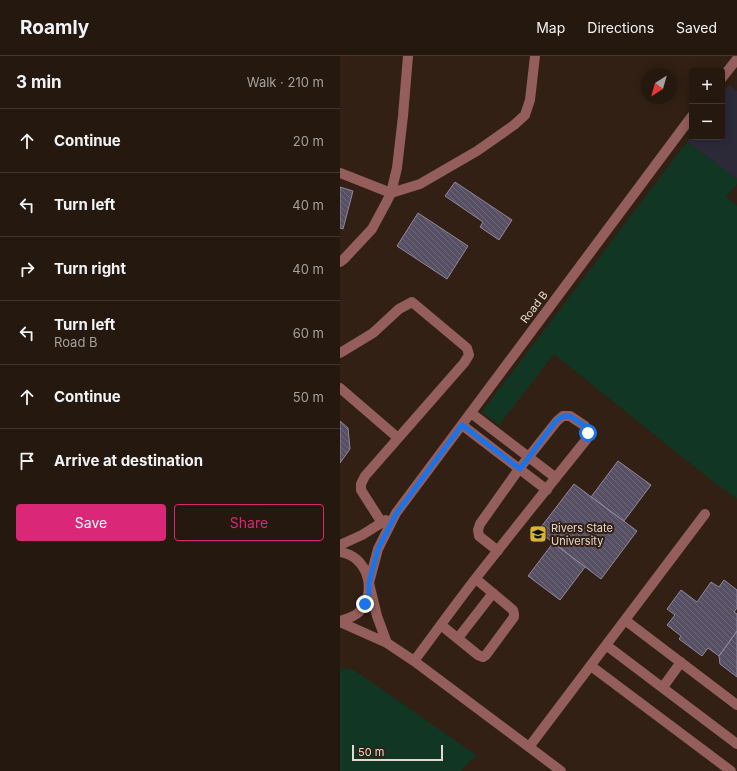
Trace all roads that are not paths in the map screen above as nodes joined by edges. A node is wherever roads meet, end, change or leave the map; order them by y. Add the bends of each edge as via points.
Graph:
1 (408, 56) edge
2 (535, 56) edge
3 (737, 59) edge
4 (725, 74) edge
5 (689, 120) edge
6 (340, 173) edge
7 (391, 192) junction
8 (340, 262) edge
9 (340, 353) edge
10 (340, 388) edge
11 (471, 413) junction
12 (462, 425) junction
13 (398, 438) junction
14 (529, 457) junction
15 (520, 469) junction
16 (556, 478) junction
17 (547, 490) junction
18 (396, 514) junction
19 (705, 514) dead end
20 (382, 522) junction
21 (340, 545) edge
22 (498, 551) junction
23 (340, 552) edge
24 (476, 579) junction
25 (369, 583) junction
26 (493, 593) junction
27 (625, 620) junction
28 (340, 622) edge
29 (441, 625) junction
30 (458, 638) junction
31 (387, 643) junction
32 (606, 644) junction
33 (414, 661) junction
34 (681, 662) junction
35 (591, 666) junction
36 (663, 687) junction
37 (737, 705) edge
38 (737, 744) edge
39 (529, 747) junction
40 (561, 771) edge
41 (731, 771) edge

1 - 7 street via 397,168
2 - 7 street via 530,100 525,115 476,151 420,184
3 - 4 street
5 - 11 street, Road B
6 - 7 street
7 - 8 street via 372,229
9 - 13 street via 412,302 467,348 469,355 464,363
10 - 13 street
11 - 12 street, Road B
11 - 14 street
12 - 15 street
12 - 18 street, Road B
13 - 20 street via 361,484 361,490
14 - 15 street
14 - 16 street
14 - 16 street via 556,421 563,416 570,416 585,426 588,433 586,440
15 - 17 street
15 - 22 street via 478,530 480,536
16 - 17 street
17 - 22 street
18 - 20 street
18 - 25 street via 378,549
19 - 27 street
20 - 21 street
22 - 24 street
23 - 25 street via 353,557 361,564 367,573
24 - 26 street
24 - 29 street
25 - 28 street via 369,594 365,604 359,612
25 - 31 street
26 - 30 street
26 - 30 street via 513,610 514,617 486,655 478,655
27 - 32 street
27 - 34 street
28 - 31 street
29 - 30 street
29 - 33 street
31 - 33 street
32 - 35 street
32 - 36 street
33 - 39 street
34 - 36 street
34 - 37 street
35 - 39 street
35 - 41 street
36 - 38 street
39 - 40 street

